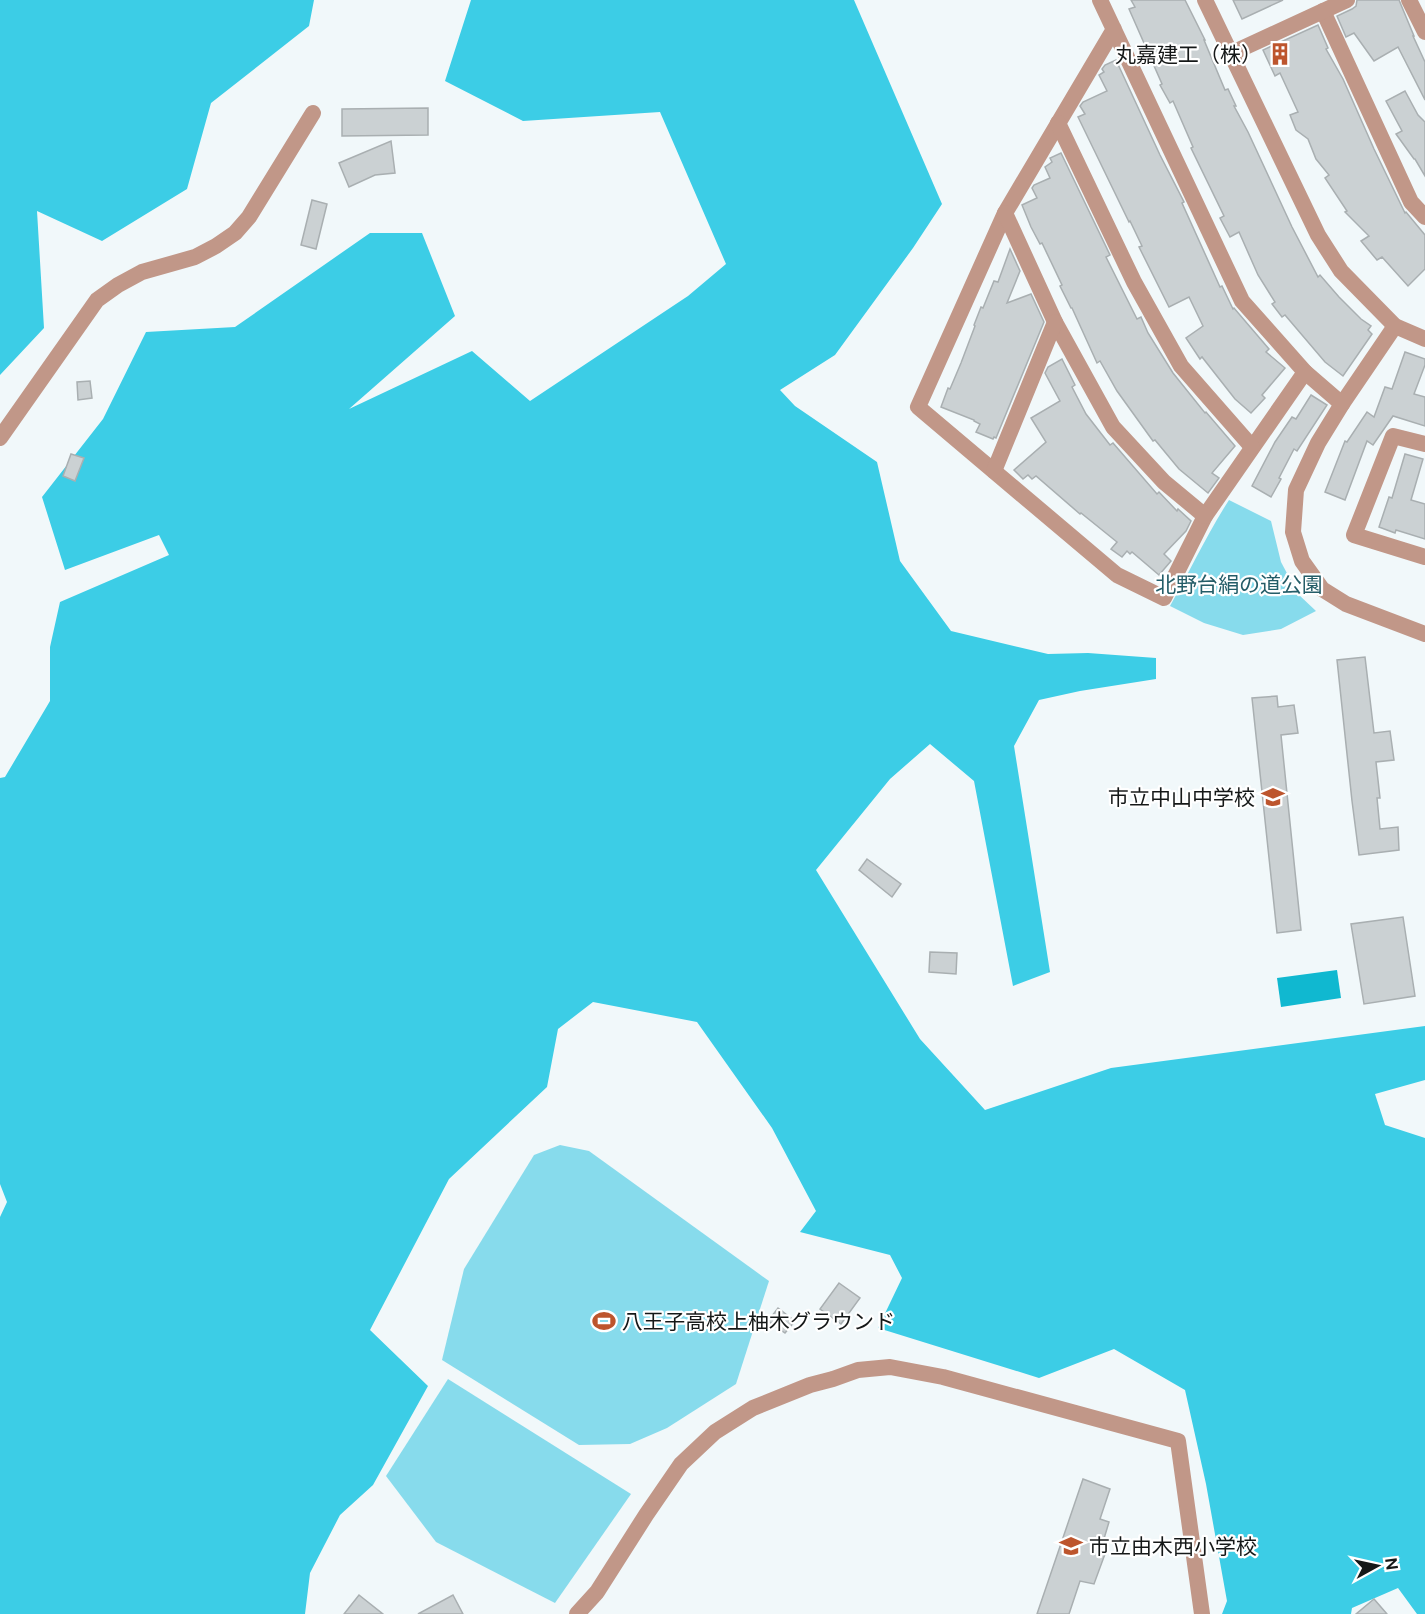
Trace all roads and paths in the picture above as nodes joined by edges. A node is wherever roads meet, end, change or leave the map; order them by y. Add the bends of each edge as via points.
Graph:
1 (1100, 0) edge
2 (1205, 0) edge
3 (1347, 0) edge
4 (1410, 0) edge
5 (1323, 11) junction
6 (1114, 29) junction
7 (1425, 32) edge
8 (1230, 54) junction
9 (313, 113) dead end
10 (1058, 123) junction
11 (1005, 213) junction
12 (1425, 217) edge
13 (1055, 322) junction
14 (1395, 326) junction
15 (1425, 339) edge
16 (1305, 372) junction
17 (1342, 404) junction
18 (0, 438) edge
19 (1425, 444) edge
20 (1252, 447) junction
21 (994, 471) junction
22 (1205, 516) junction
23 (1425, 557) edge
24 (1425, 634) edge
25 (577, 1614) edge
26 (1202, 1614) edge

1 - 6 street
2 - 8 street
3 - 5 street
4 - 7 street
5 - 8 street
5 - 12 street via 1411,202
6 - 10 street
6 - 16 street via 1242,301
8 - 14 street via 1318,235 1341,271
9 - 18 street via 235,233 195,257 142,272 97,300
10 - 11 street
10 - 20 street via 1134,282 1181,366
11 - 13 street
11 - 21 street via 918,407
13 - 21 street
13 - 22 street via 1113,427 1164,482
14 - 15 street
14 - 17 street
16 - 17 street
16 - 20 street
17 - 24 street via 1296,490 1293,532 1302,561 1322,589 1346,604
19 - 23 street via 1393,435 1354,535
20 - 22 street
21 - 22 street via 1117,575 1164,598
25 - 26 street via 597,1592 681,1464 714,1432 753,1408 810,1385 858,1370 890,1367 943,1377 1178,1441

